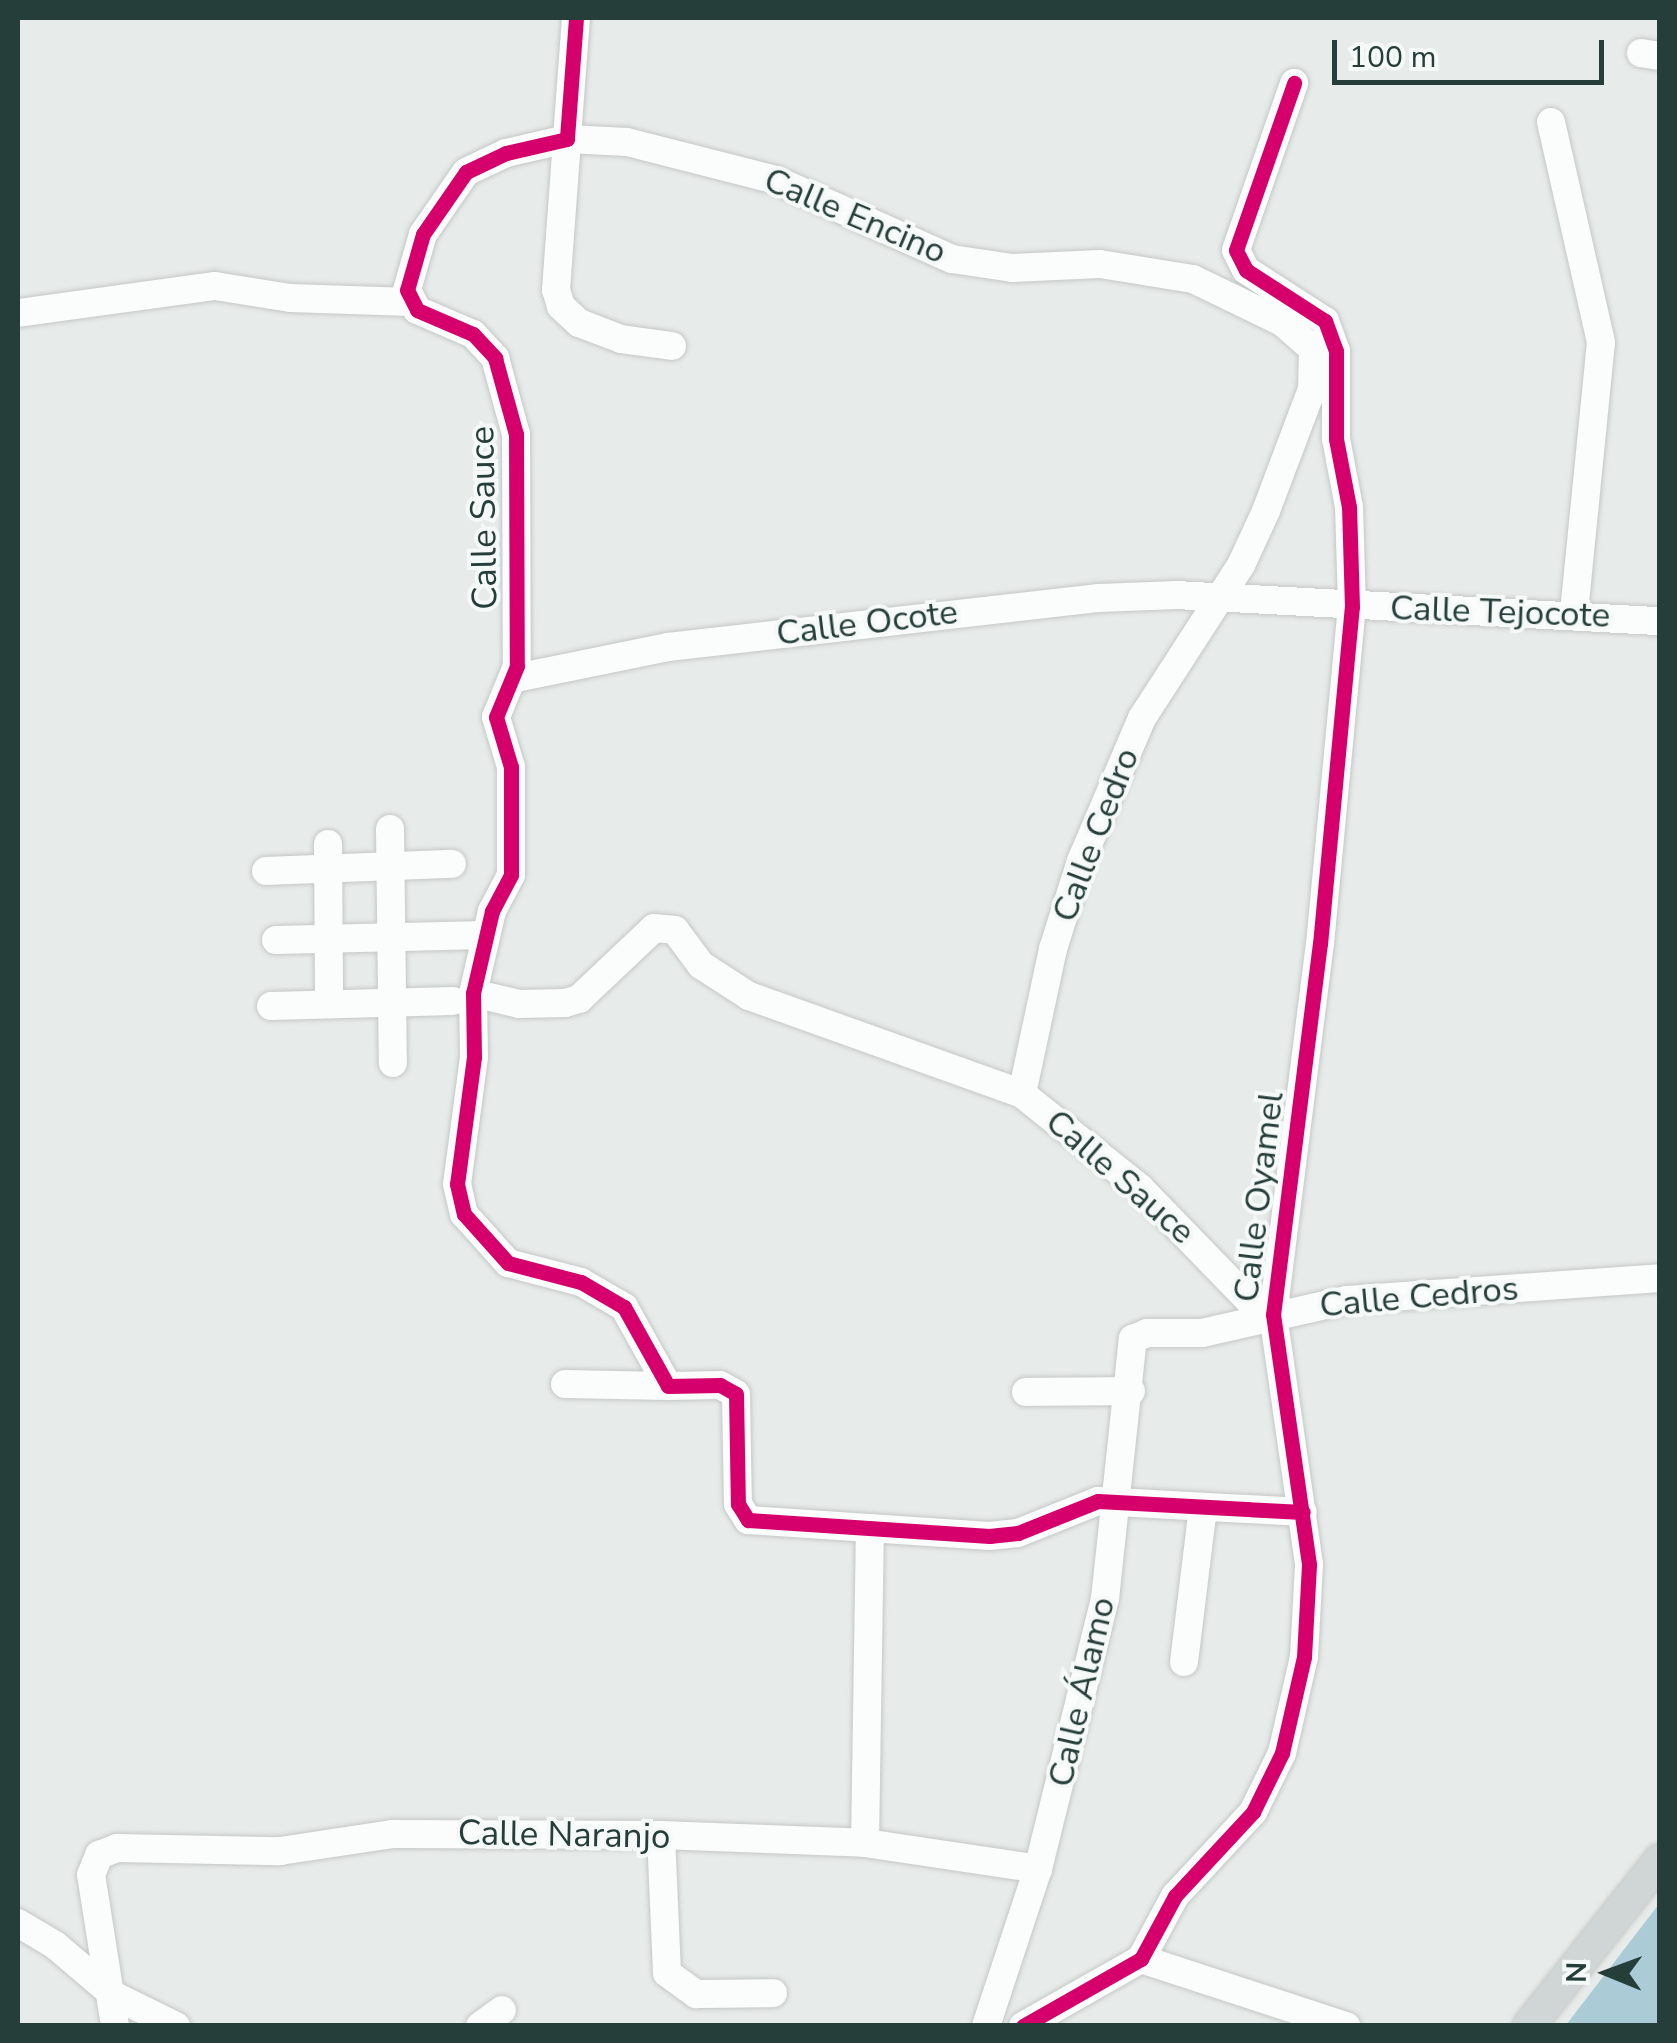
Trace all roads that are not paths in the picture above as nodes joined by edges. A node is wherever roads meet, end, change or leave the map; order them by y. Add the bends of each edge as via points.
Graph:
1 (576, 18) edge
2 (1294, 84) dead end
3 (1551, 122) dead end
4 (567, 140) junction
5 (410, 302) junction
6 (18, 313) edge
7 (1317, 332) junction
8 (672, 346) dead end
9 (1220, 598) junction
10 (1352, 607) junction
11 (1574, 614) junction
12 (1660, 620) edge
13 (516, 678) junction
14 (390, 829) dead end
15 (328, 856) junction
16 (452, 864) dead end
17 (391, 865) junction
18 (266, 872) dead end
19 (485, 935) junction
20 (393, 937) junction
21 (328, 939) junction
22 (276, 940) dead end
23 (463, 997) junction
24 (393, 1003) junction
25 (329, 1004) junction
26 (271, 1006) dead end
27 (394, 1063) dead end
28 (1022, 1094) junction
29 (1660, 1278) edge
30 (1269, 1316) junction
31 (1128, 1349) joint
32 (565, 1384) dead end
33 (668, 1386) junction
34 (1132, 1391) junction
35 (1026, 1392) dead end
36 (1119, 1500) junction
37 (1203, 1508) junction
38 (1303, 1512) junction
39 (870, 1528) junction
40 (1184, 1662) dead end
41 (661, 1836) junction
42 (865, 1843) junction
43 (1660, 1860) edge
44 (1038, 1868) junction
45 (18, 1923) edge
46 (1140, 1959) junction
47 (773, 1993) dead end
48 (115, 1996) junction
49 (115, 2026) edge
50 (176, 2026) edge
51 (986, 2026) edge
52 (1024, 2026) edge
53 (1346, 2026) edge
54 (1530, 2026) edge

1 - 4 street
2 - 7 street via 1236,250 1246,270
3 - 11 street via 1602,342
4 - 5 street via 482,162 454,184 423,234 408,279
4 - 7 street, Calle Encino via 627,142 776,180 952,259 1012,268 1100,264 1192,279
4 - 8 street via 556,290 561,306 579,323
5 - 6 street via 290,298 215,286
5 - 13 street, Calle Sauce via 473,334 496,358 508,389 517,454
7 - 9 street, Calle Cedro via 1312,389 1266,510
7 - 10 street, Calle Oyamel via 1336,350 1336,439 1349,507
9 - 10 street, Calle Tejocote
9 - 13 street, Calle Ocote via 1099,598 941,614 668,647
9 - 28 street, Calle Cedro via 1142,718 1109,790 1053,949
10 - 11 street, Calle Tejocote
10 - 30 street, Calle Oyamel via 1320,944
11 - 12 street, Calle Tejocote
13 - 19 street, Calle Sauce via 496,717 512,792 512,876
14 - 17 street
15 - 17 street
15 - 18 street
15 - 21 street
16 - 17 street
17 - 20 street
19 - 20 street
19 - 23 street, Calle Sauce
20 - 21 street
20 - 24 street
21 - 22 street
21 - 25 street
23 - 24 street
23 - 28 street, Calle Sauce via 565,1003 579,998 654,928 674,930 719,981 749,996
23 - 33 street, Calle Sauce via 474,1058 456,1184 464,1214 508,1263 600,1290 624,1307
24 - 25 street
24 - 27 street
25 - 26 street
28 - 30 street, Calle Sauce via 1140,1188
29 - 30 street, Calle Cedros via 1347,1300
30 - 31 street, Calle Cedros via 1202,1333 1147,1333
30 - 38 street, Calle Oyamel
31 - 34 street, Calle Álamo
32 - 33 street
33 - 39 street via 720,1385 736,1394 742,1514 758,1522
34 - 35 street
34 - 36 street, Calle Álamo
36 - 37 street
36 - 39 street via 1090,1503 1004,1536
36 - 44 street, Calle Álamo via 1105,1599
37 - 38 street
37 - 40 street
38 - 46 street, Calle Oyamel via 1308,1615 1282,1753 1253,1812 1182,1888
39 - 42 street
41 - 42 street, Calle Naranjo
41 - 47 street via 667,1973 696,1994
41 - 48 street, Calle Naranjo via 392,1834 280,1851 117,1848 94,1861 91,1875
42 - 44 street, Calle Naranjo
43 - 54 main road
44 - 51 street, Calle Álamo
45 - 48 street
46 - 52 street, Calle Oyamel
46 - 53 street
48 - 49 street
48 - 50 street

